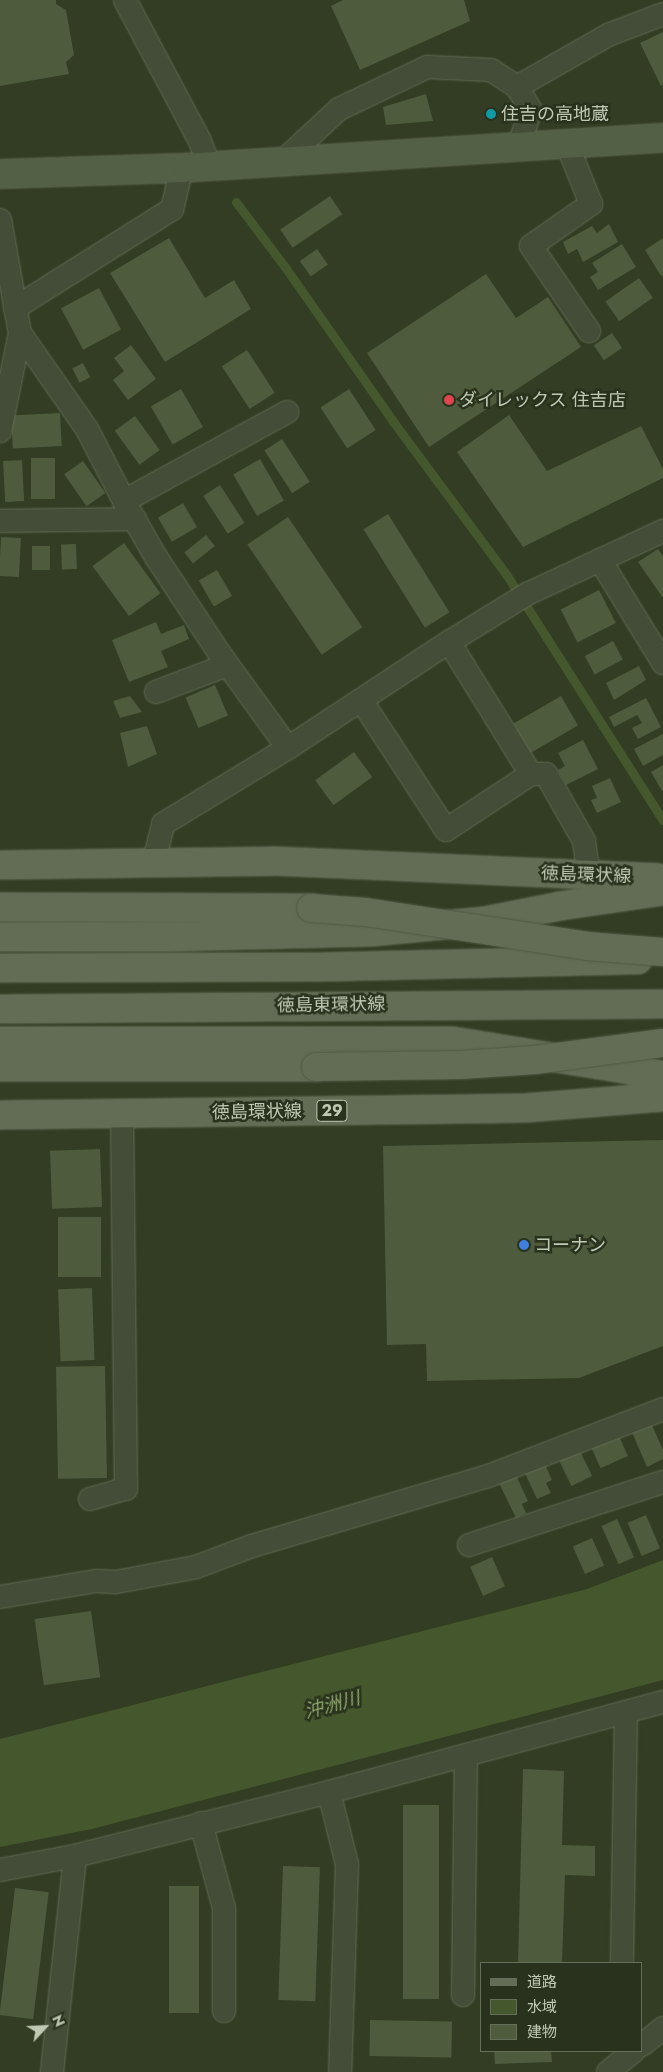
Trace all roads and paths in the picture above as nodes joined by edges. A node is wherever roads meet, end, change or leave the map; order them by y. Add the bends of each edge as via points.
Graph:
1 (125, 0) edge
2 (663, 14) edge
3 (517, 87) junction
4 (663, 138) edge
5 (567, 144) junction
6 (518, 147) junction
7 (283, 162) junction
8 (208, 166) junction
9 (182, 168) junction
10 (0, 174) edge
11 (0, 220) edge
12 (15, 308) junction
13 (589, 331) dead end
14 (20, 333) junction
15 (287, 412) dead end
16 (0, 430) edge
17 (130, 510) junction
18 (0, 520) edge
19 (663, 530) edge
20 (600, 560) junction
21 (449, 642) junction
22 (663, 663) edge
23 (227, 665) junction
24 (156, 692) dead end
25 (361, 700) junction
26 (288, 748) junction
27 (531, 774) junction
28 (154, 861) junction
29 (0, 865) edge
30 (590, 876) junction
31 (663, 878) edge
32 (663, 891) edge
33 (0, 907) edge
34 (0, 937) edge
35 (663, 952) edge
36 (663, 959) edge
37 (0, 968) edge
38 (663, 1004) edge
39 (0, 1009) edge
40 (0, 1041) edge
41 (663, 1044) edge
42 (0, 1067) edge
43 (663, 1075) edge
44 (663, 1097) edge
45 (122, 1112) junction
46 (0, 1115) edge
47 (663, 1408) edge
48 (663, 1482) edge
49 (90, 1498) dead end
50 (469, 1544) dead end
51 (0, 1597) edge
52 (663, 1702) edge
53 (626, 1712) junction
54 (466, 1755) junction
55 (330, 1792) junction
56 (201, 1823) junction
57 (75, 1856) junction
58 (0, 1870) edge
59 (622, 1962) edge
60 (464, 1995) dead end
61 (224, 2011) dead end
62 (663, 2028) edge
63 (643, 2044) edge
64 (52, 2072) edge
65 (340, 2072) edge

1 - 8 street via 200,141
2 - 3 street via 608,35
3 - 6 street via 531,110
3 - 7 street via 491,70 427,67 339,109
4 - 5 street
5 - 6 street
5 - 13 street via 591,204 532,246
6 - 7 street
7 - 8 street
8 - 9 street
9 - 10 street
9 - 12 street via 172,209
11 - 12 street
12 - 14 street
14 - 16 street
14 - 17 street via 88,429
15 - 17 street
17 - 18 street
17 - 23 street via 156,557
19 - 20 street
20 - 21 street via 520,598
20 - 22 street
21 - 25 street
21 - 27 street
23 - 24 street
23 - 26 street
25 - 26 street
25 - 27 street via 446,830
26 - 28 street via 163,824
27 - 30 street via 546,774 584,841
28 - 29 main road, 徳島環状線
28 - 30 main road, 徳島環状線 via 273,861
30 - 31 main road, 徳島環状線
32 - 34 main road via 485,921 371,932
33 - 35 main road, bridge via 311,908 366,912 587,946
36 - 37 main road via 331,967
38 - 39 main road, 徳島東環状線
40 - 43 main road via 452,1041
41 - 42 main road, bridge via 535,1060 461,1065
44 - 45 main road, 徳島環状線 / 29 via 525,1108
45 - 46 main road, 徳島環状線 / 29
45 - 49 street via 126,1488
47 - 51 street via 488,1476 252,1546 196,1568
48 - 50 street
52 - 53 street
53 - 54 street
53 - 59 street
54 - 55 street
54 - 60 street
55 - 56 street
55 - 65 street via 347,1864
56 - 57 street
56 - 61 street via 224,1908
57 - 58 street
57 - 64 street
62 - 63 street

